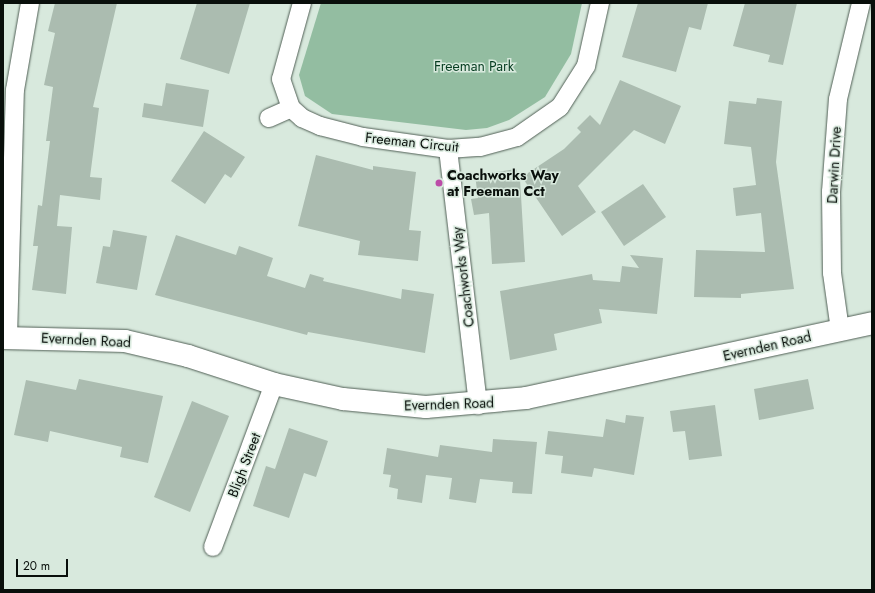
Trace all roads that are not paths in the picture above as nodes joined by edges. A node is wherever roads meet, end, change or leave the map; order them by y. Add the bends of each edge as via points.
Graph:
1 (30, 3) edge
2 (302, 3) edge
3 (600, 3) edge
4 (861, 3) edge
5 (9, 90) edge
6 (291, 108) junction
7 (269, 118) dead end
8 (448, 149) junction
9 (872, 323) edge
10 (840, 330) junction
11 (6, 337) edge
12 (274, 384) junction
13 (478, 405) junction
14 (213, 547) dead end

1 - 5 street
2 - 6 street via 281,80
3 - 8 street, Freeman Circuit via 586,66 560,107 517,137 480,147
4 - 10 street, Darwin Drive via 838,99 831,192 832,273
5 - 11 street
6 - 7 street
6 - 8 street, Freeman Circuit via 302,118 326,128 363,137
8 - 13 street, Coachworks Way
9 - 10 street, Evernden Road
10 - 13 street, Evernden Road via 526,398
11 - 12 street, Evernden Road via 100,338 154,346
12 - 13 street, Evernden Road via 391,405
12 - 14 street, Bligh Street

